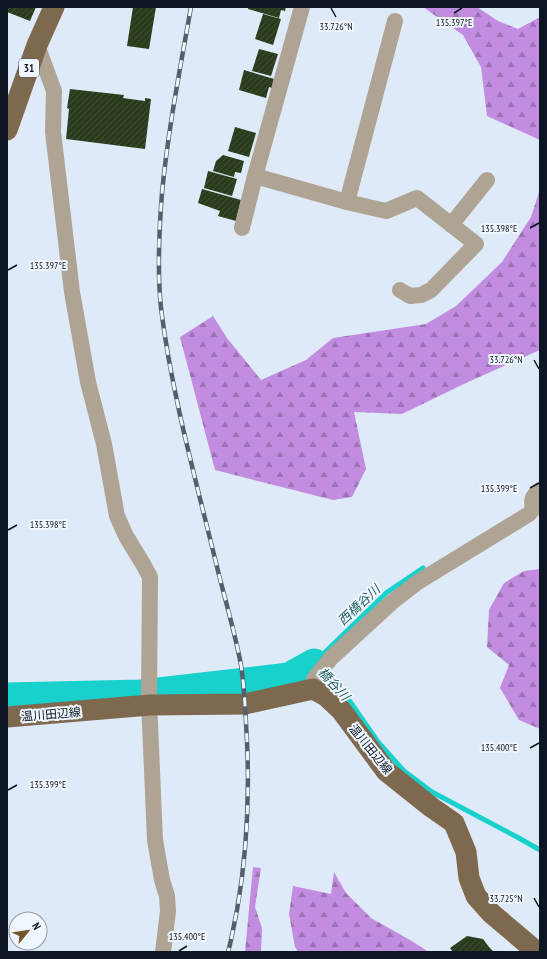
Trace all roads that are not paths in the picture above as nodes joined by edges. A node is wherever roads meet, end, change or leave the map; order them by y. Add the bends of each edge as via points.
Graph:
1 (54, 7) edge
2 (302, 7) edge
3 (395, 21) dead end
4 (37, 44) junction
5 (7, 130) edge
6 (255, 176) junction
7 (487, 180) dead end
8 (347, 202) junction
9 (451, 225) junction
10 (242, 228) dead end
11 (400, 290) dead end
12 (540, 490) edge
13 (313, 684) junction
14 (150, 703) junction
15 (7, 717) edge
16 (163, 952) edge
17 (537, 952) edge

1 - 4 main road, 31
2 - 6 street
3 - 8 street
4 - 5 main road, 31
4 - 14 street via 54,91 53,132 72,292 88,382 104,444 117,516 150,576
6 - 8 street
6 - 10 street
7 - 9 street
8 - 9 street via 386,211 417,198
9 - 11 street via 476,244 431,290 421,295 410,296
12 - 13 street via 531,501 533,509 530,514 418,582 331,658
13 - 14 main road, 温川田辺線 via 245,704
13 - 17 main road, 温川田辺線 via 341,710 386,771 454,823 466,852 469,878 476,896 490,913
14 - 15 main road, 温川田辺線
14 - 16 street via 155,840 168,911

